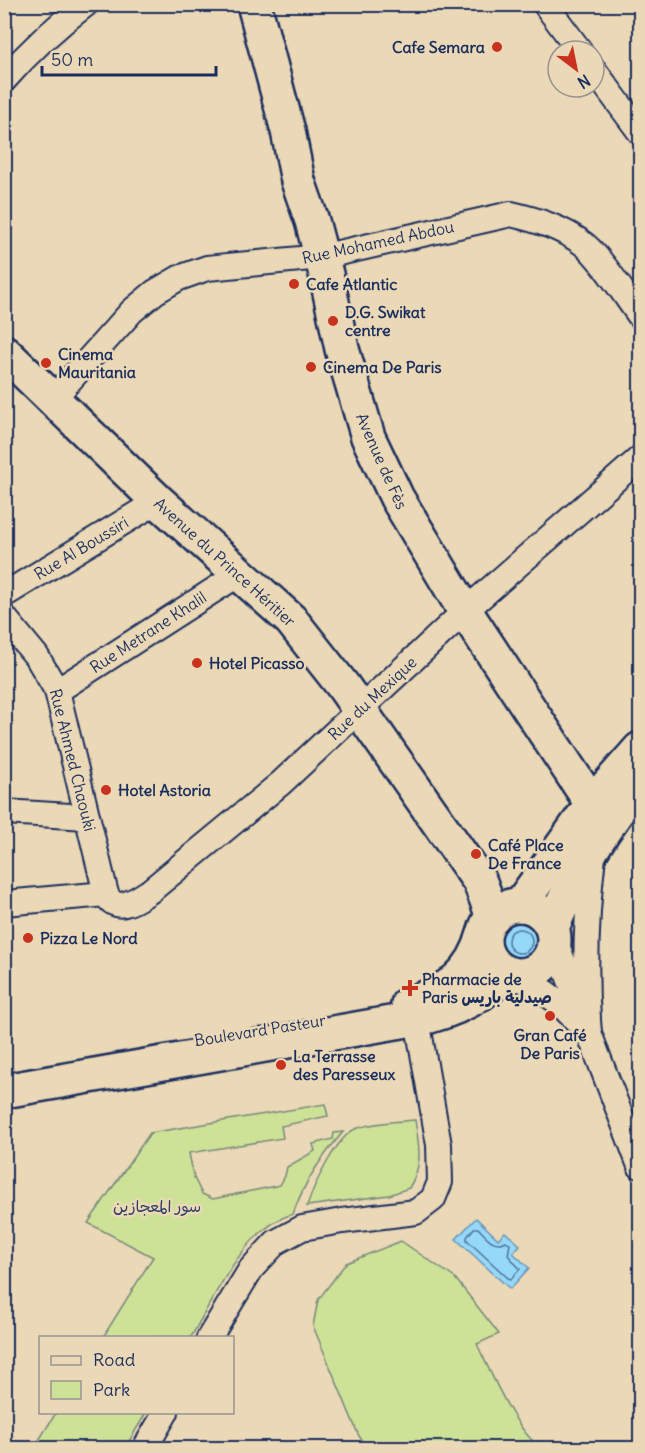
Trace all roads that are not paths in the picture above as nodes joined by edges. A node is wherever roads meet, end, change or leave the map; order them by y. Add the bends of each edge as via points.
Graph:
1 (86, 4) edge
2 (254, 4) edge
3 (545, 4) edge
4 (571, 39) edge
5 (4, 81) edge
6 (606, 86) edge
7 (640, 132) edge
8 (321, 257) junction
9 (640, 316) edge
10 (4, 352) edge
11 (53, 399) junction
12 (640, 458) edge
13 (158, 501) junction
14 (238, 574) junction
15 (4, 595) edge
16 (465, 611) junction
17 (4, 617) edge
18 (57, 691) junction
19 (359, 710) junction
20 (640, 748) edge
21 (640, 783) edge
22 (592, 804) junction
23 (4, 812) edge
24 (87, 817) junction
25 (594, 845) junction
26 (104, 888) junction
27 (4, 903) edge
28 (499, 919) junction
29 (553, 932) junction
30 (514, 974) junction
31 (430, 1016) junction
32 (589, 1033) junction
33 (4, 1073) edge
34 (4, 1091) edge
35 (640, 1166) edge
36 (209, 1336) edge
37 (165, 1414) edge
38 (145, 1449) edge

1 - 5 street via 32,49
2 - 8 street, Avenue de Fès
3 - 4 street
6 - 7 street
8 - 9 street, Rue Mohamed Abdou via 511,214 535,219 586,246
8 - 11 street, Rue Mohamed Abdou via 207,268 179,278 132,310
8 - 16 street, Avenue de Fès via 368,437 397,498
10 - 11 street, Avenue du Prince Héritier
11 - 13 street, Avenue du Prince Héritier
12 - 16 street, Rue du Mexique
13 - 14 street, Avenue du Prince Héritier
13 - 15 street, Rue Al Boussiri
14 - 18 street, Rue Metrane Khalil
14 - 19 street, Avenue du Prince Héritier via 302,633
16 - 19 street, Rue du Mexique
16 - 22 street, Avenue de Fès
17 - 18 street, Rue Ahmed Chaouki via 37,657
18 - 24 street, Rue Ahmed Chaouki
19 - 26 street, Rue du Mexique via 280,783 150,891 131,903 115,905
19 - 28 street, Avenue du Prince Héritier via 480,882
20 - 22 street, Boulevard Pasteur
21 - 25 street
22 - 25 street
22 - 28 street, Boulevard Pasteur via 529,895
23 - 24 street
24 - 26 street, Rue Ahmed Chaouki
25 - 29 street via 568,890
25 - 32 street via 585,934
26 - 27 street
28 - 29 street via 539,911
28 - 30 street via 486,953 497,968
28 - 33 street, Boulevard Pasteur via 468,969 432,996 407,1004
29 - 30 street via 552,953 544,966 530,974
29 - 32 street
30 - 31 street via 465,1003
30 - 32 street via 558,1002
31 - 34 street
31 - 36 street via 440,1144 440,1182 433,1199 416,1212 302,1228 276,1242 251,1269
32 - 35 street
37 - 38 street

